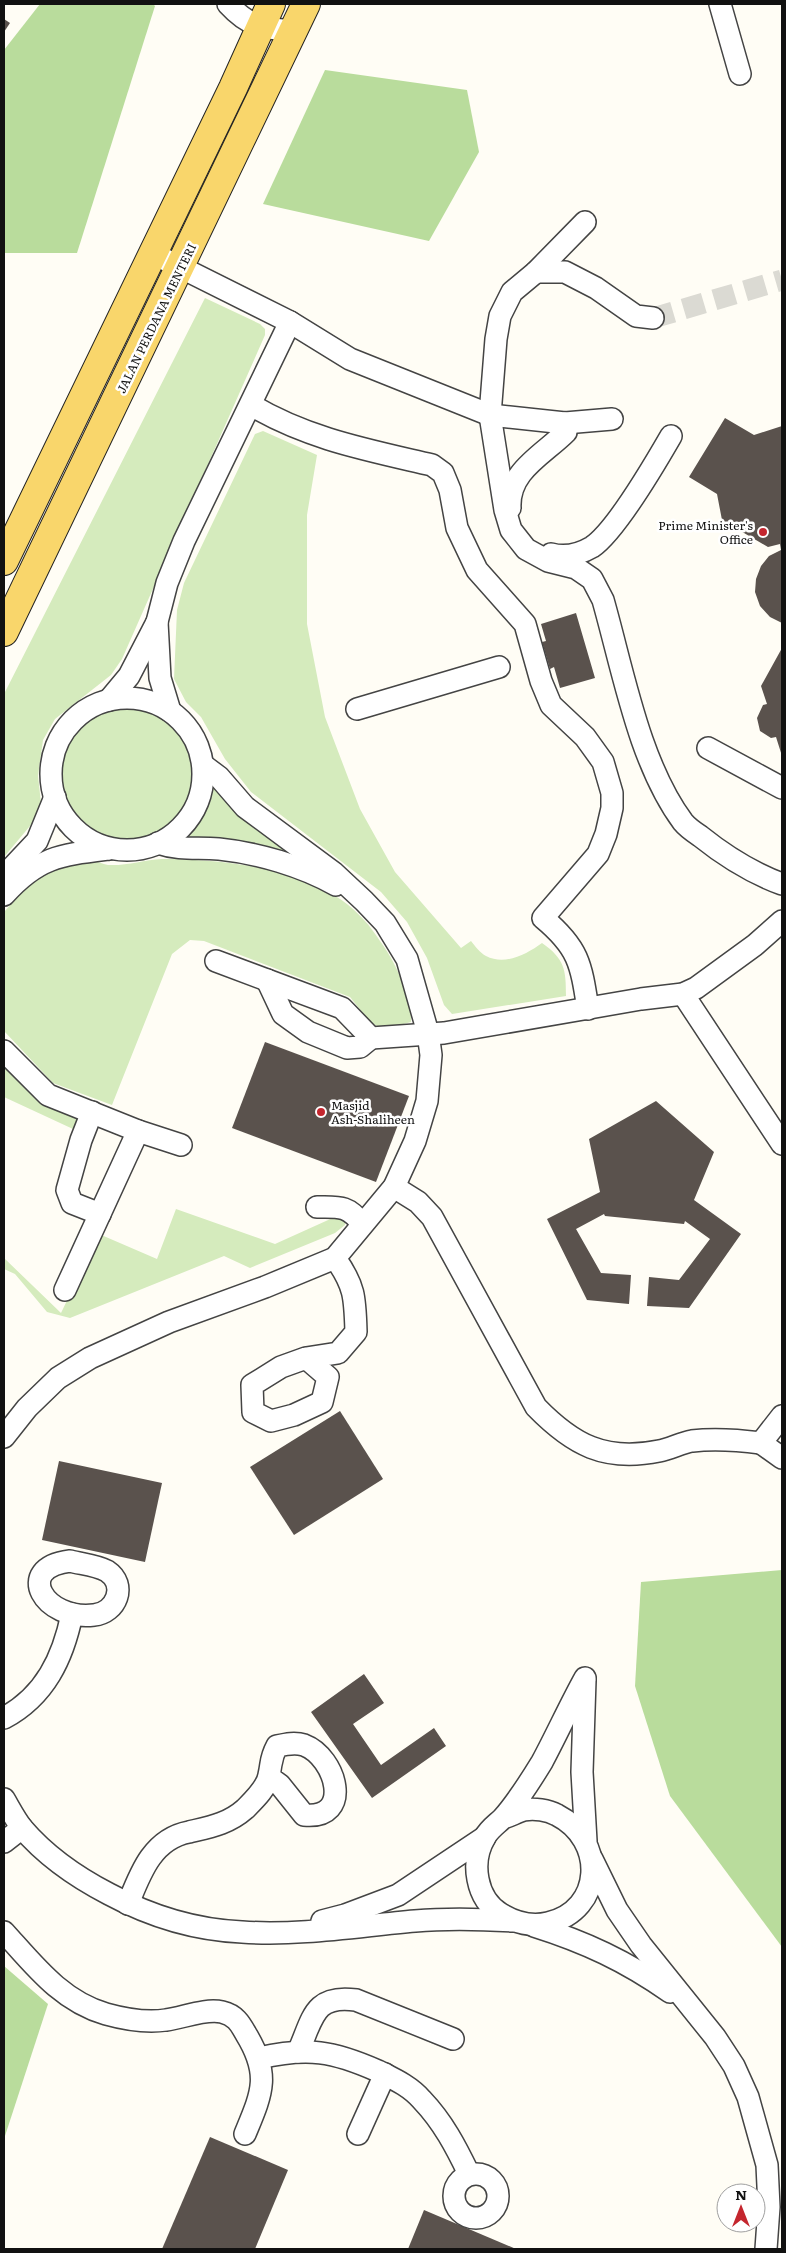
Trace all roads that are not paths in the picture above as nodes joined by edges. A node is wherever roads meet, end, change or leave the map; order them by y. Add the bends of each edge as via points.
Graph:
1 (228, 4) edge
2 (271, 4) edge
3 (306, 4) edge
4 (720, 4) edge
5 (259, 28) junction
6 (292, 31) junction
7 (740, 74) dead end
8 (585, 222) dead end
9 (152, 253) junction
10 (181, 266) junction
11 (536, 272) junction
12 (653, 318) tunnel mouth
13 (290, 322) junction
14 (251, 405) junction
15 (490, 415) junction
16 (612, 419) dead end
17 (565, 423) junction
18 (671, 436) dead end
19 (53, 457) junction
20 (4, 561) edge
21 (157, 622) junction
22 (4, 632) edge
23 (499, 667) dead end
24 (109, 700) junction
25 (357, 709) dead end
26 (170, 711) junction
27 (708, 748) dead end
28 (203, 765) junction
29 (782, 788) edge
30 (54, 798) junction
31 (158, 843) junction
32 (111, 848) junction
33 (4, 876) edge
34 (782, 884) edge
35 (4, 895) edge
36 (364, 901) junction
37 (782, 921) edge
38 (216, 961) dead end
39 (266, 980) junction
40 (683, 994) junction
41 (588, 1009) junction
42 (428, 1033) junction
43 (371, 1038) junction
44 (4, 1051) edge
45 (92, 1112) junction
46 (138, 1131) junction
47 (782, 1144) edge
48 (181, 1145) dead end
49 (394, 1187) junction
50 (317, 1207) dead end
51 (100, 1214) junction
52 (362, 1224) junction
53 (335, 1258) junction
54 (65, 1290) dead end
55 (306, 1358) dead end
56 (782, 1416) edge
57 (4, 1437) edge
58 (761, 1443) junction
59 (782, 1458) edge
60 (72, 1614) dead end
61 (4, 1718) edge
62 (269, 1776) dead end
63 (4, 1799) edge
64 (503, 1818) junction
65 (22, 1828) junction
66 (485, 1837) junction
67 (4, 1842) edge
68 (589, 1850) junction
69 (128, 1904) junction
70 (522, 1923) junction
71 (4, 1932) edge
72 (278, 1932) junction
73 (690, 2007) junction
74 (453, 2039) dead end
75 (298, 2052) junction
76 (259, 2058) junction
77 (385, 2074) junction
78 (245, 2134) dead end
79 (358, 2134) dead end
80 (470, 2174) dead end
81 (766, 2249) edge

1 - 5 street
2 - 5 main road
3 - 6 main road, JALAN PERDANA MENTERI
4 - 7 street
5 - 6 street
5 - 9 main road
6 - 10 main road, JALAN PERDANA MENTERI
8 - 11 street
9 - 10 street
9 - 19 main road
10 - 13 street
10 - 19 main road via 157,278 81,433
10 - 22 main road, JALAN PERDANA MENTERI
11 - 12 street via 565,272 596,288 636,316
11 - 15 street via 512,292 500,316
13 - 14 street
13 - 15 street via 350,359
14 - 21 street via 184,541 167,584
14 - 41 street via 320,438 432,465 443,472 466,550 478,570 525,624 551,705 585,737 603,762 612,793 612,808 598,854 543,918 572,946 581,966
15 - 17 street
15 - 34 street via 511,530 526,549 548,561 576,568 592,579 603,600 657,781 684,823 724,855
16 - 17 street
17 - 18 street via 566,432 520,472 509,495 511,517 525,539 536,549 554,555 576,555 594,546 652,470
19 - 20 main road
21 - 24 street via 129,676
21 - 26 street via 160,678
23 - 25 street
24 - 26 street via 130,698 151,702
24 - 30 street via 80,715 55,748 51,773
26 - 28 street via 186,726 197,744
27 - 29 street
28 - 31 street via 202,789 194,811 179,830
28 - 36 street via 219,777 245,806 334,873
30 - 32 street via 67,821 86,838
30 - 33 street via 37,841
31 - 32 street via 135,850
31 - 36 street via 176,849 219,849 287,865 325,879
32 - 35 street via 44,861 17,880
36 - 42 street via 385,923 407,959
37 - 40 street via 755,945
38 - 39 street
39 - 43 street via 342,1008
39 - 43 street via 283,1014 308,1032 347,1048 360,1047
40 - 41 street
40 - 47 street
41 - 42 street
42 - 43 street
42 - 49 street via 431,1055 427,1101 415,1141
44 - 45 street via 48,1094
45 - 46 street
45 - 51 street via 67,1190 72,1204
46 - 48 street
46 - 51 street
49 - 52 street
49 - 58 street via 418,1202 432,1217 531,1400 557,1429 578,1443 620,1454 647,1453 690,1441 717,1439
50 - 52 street via 343,1207
51 - 54 street
52 - 53 street
53 - 55 street via 349,1278 355,1303 356,1332 338,1353
53 - 57 street via 169,1322 90,1358 58,1378 27,1408
56 - 58 street
58 - 59 street
60 - 61 street via 55,1668 39,1692
62 - 69 street via 261,1792 227,1822 171,1838 154,1852 141,1872
63 - 65 street
64 - 66 street
64 - 68 street via 525,1810 550,1811 571,1822
64 - 68 street via 541,1762 585,1678 582,1772
65 - 67 street
65 - 69 street via 67,1868
66 - 70 street via 477,1856 483,1895 496,1910
66 - 72 street via 398,1896 345,1915
68 - 70 street via 592,1876 587,1892 577,1906 564,1917 548,1923
68 - 73 street via 617,1910
69 - 72 street via 154,1915 209,1928
70 - 72 street via 472,1918 417,1920
70 - 73 street via 576,1940 618,1958
71 - 76 street via 51,1984 75,2001 105,2014 136,2020 164,2021 221,2012 235,2017
73 - 81 street via 734,2066 748,2097 767,2165
74 - 75 street via 356,2000 340,1997 325,2001 317,2011
75 - 76 street
75 - 77 street via 326,2052
76 - 78 street via 261,2092
77 - 79 street
77 - 80 street via 405,2084 438,2118

